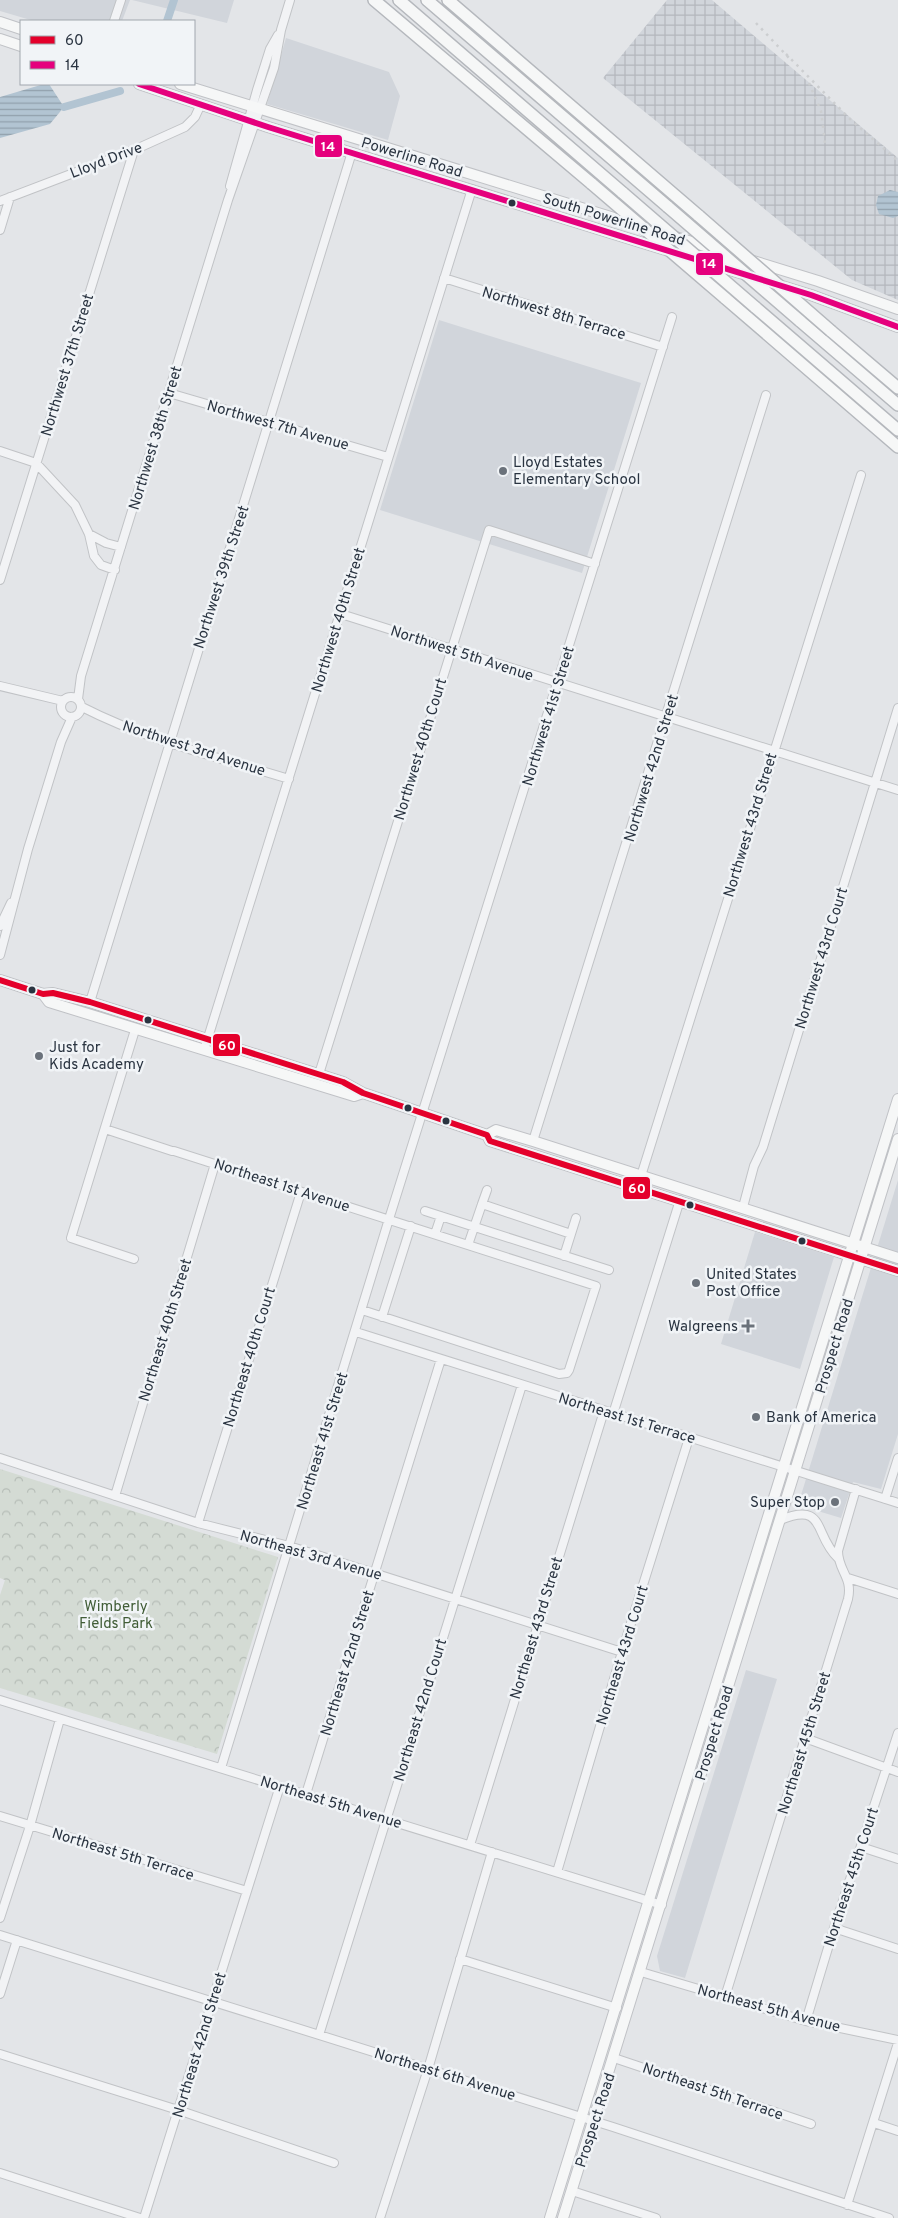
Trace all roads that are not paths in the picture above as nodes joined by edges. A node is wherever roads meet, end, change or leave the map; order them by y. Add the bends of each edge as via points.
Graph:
1 (121, 0) edge
2 (290, 0) edge
3 (374, 0) edge
4 (399, 0) edge
5 (427, 0) edge
6 (448, 0) edge
7 (114, 20) edge
8 (0, 22) edge
9 (20, 29) edge
10 (0, 39) edge
11 (20, 46) edge
12 (142, 85) edge
13 (183, 85) edge
14 (201, 104) junction
15 (256, 109) junction
16 (252, 121) junction
17 (134, 150) junction
18 (352, 152) junction
19 (461, 172) junction
20 (432, 177) junction
21 (507, 186) junction
22 (472, 189) junction
23 (529, 193) joint
24 (10, 197) junction
25 (0, 201) edge
26 (0, 230) edge
27 (444, 278) junction
28 (856, 294) junction
29 (811, 295) junction
30 (898, 310) edge
31 (672, 317) dead end
32 (898, 327) edge
33 (663, 347) junction
34 (898, 388) edge
35 (169, 393) junction
36 (766, 395) dead end
37 (898, 405) edge
38 (270, 422) junction
39 (898, 430) edge
40 (898, 447) edge
41 (0, 451) edge
42 (388, 457) junction
43 (36, 463) junction
44 (861, 475) dead end
45 (89, 534) junction
46 (122, 547) junction
47 (595, 564) junction
48 (114, 570) junction
49 (0, 580) edge
50 (341, 614) junction
51 (451, 649) junction
52 (81, 676) junction
53 (558, 683) junction
54 (0, 686) edge
55 (78, 699) junction
56 (64, 701) junction
57 (898, 708) edge
58 (81, 710) junction
59 (69, 716) junction
60 (667, 717) junction
61 (169, 742) junction
62 (774, 751) junction
63 (288, 779) junction
64 (874, 783) junction
65 (898, 790) edge
66 (13, 899) junction
67 (0, 926) edge
68 (0, 955) edge
69 (0, 980) edge
70 (43, 994) junction
71 (90, 1002) junction
72 (135, 1030) junction
73 (208, 1040) junction
74 (204, 1051) junction
75 (319, 1074) junction
76 (362, 1093) junction
77 (898, 1099) edge
78 (424, 1114) junction
79 (105, 1129) junction
80 (487, 1135) junction
81 (898, 1139) edge
82 (533, 1141) junction
83 (215, 1164) junction
84 (641, 1176) junction
85 (626, 1183) junction
86 (487, 1190) dead end
87 (301, 1192) junction
88 (680, 1200) junction
89 (482, 1204) junction
90 (742, 1207) junction
91 (425, 1211) dead end
92 (441, 1216) junction
93 (576, 1218) dead end
94 (389, 1219) junction
95 (411, 1226) junction
96 (475, 1227) junction
97 (435, 1234) junction
98 (571, 1234) junction
99 (852, 1243) junction
100 (468, 1245) junction
101 (864, 1247) junction
102 (849, 1254) junction
103 (564, 1256) junction
104 (861, 1258) junction
105 (898, 1258) edge
106 (134, 1259) dead end
107 (609, 1270) dead end
108 (898, 1271) edge
109 (362, 1310) junction
110 (382, 1317) junction
111 (356, 1332) junction
112 (441, 1359) junction
113 (522, 1385) junction
114 (604, 1411) junction
115 (613, 1414) junction
116 (689, 1438) junction
117 (0, 1458) edge
118 (898, 1458) edge
119 (784, 1466) junction
120 (796, 1470) junction
121 (856, 1490) junction
122 (115, 1496) junction
123 (885, 1498) junction
124 (898, 1503) edge
125 (780, 1520) junction
126 (198, 1523) junction
127 (289, 1546) junction
128 (838, 1558) junction
129 (374, 1574) junction
130 (848, 1578) junction
131 (898, 1594) edge
132 (455, 1599) junction
133 (537, 1625) junction
134 (622, 1652) junction
135 (717, 1684) junction
136 (729, 1687) junction
137 (0, 1700) edge
138 (60, 1719) junction
139 (898, 1733) edge
140 (805, 1738) junction
141 (221, 1768) junction
142 (886, 1768) junction
143 (898, 1772) edge
144 (280, 1786) junction
145 (306, 1794) junction
146 (0, 1816) edge
147 (386, 1819) junction
148 (30, 1826) junction
149 (470, 1846) junction
150 (861, 1847) junction
151 (492, 1852) junction
152 (898, 1859) edge
153 (557, 1872) junction
154 (247, 1891) junction
155 (650, 1901) junction
156 (662, 1905) junction
157 (0, 1918) edge
158 (834, 1928) junction
159 (0, 1934) edge
160 (16, 1940) junction
161 (898, 1948) edge
162 (460, 1959) junction
163 (641, 1972) junction
164 (0, 1994) edge
165 (725, 1997) junction
166 (212, 2001) junction
167 (617, 2008) junction
168 (806, 2021) junction
169 (319, 2035) junction
170 (898, 2042) edge
171 (0, 2054) edge
172 (614, 2058) junction
173 (428, 2069) junction
174 (178, 2110) junction
175 (583, 2117) junction
176 (594, 2121) junction
177 (874, 2123) junction
178 (811, 2124) dead end
179 (898, 2131) edge
180 (334, 2163) dead end
181 (0, 2172) edge
182 (572, 2191) junction
183 (847, 2205) junction
184 (140, 2218) edge
185 (144, 2218) edge
186 (380, 2218) edge
187 (550, 2218) edge
188 (563, 2218) edge
189 (656, 2218) edge
190 (889, 2218) edge

1 - 7 street
2 - 15 street, Northwest 38th Street via 275,63
3 - 40 highway, bridge
4 - 39 highway, bridge
5 - 37 highway, bridge
6 - 34 highway, bridge
8 - 9 main road
10 - 11 main road
12 - 14 main road, Powerline Road
13 - 15 main road, Powerline Road
14 - 16 main road, Powerline Road
14 - 17 street, Lloyd Drive via 188,125
15 - 16 street, Northwest 38th Street
15 - 19 main road, Powerline Road
16 - 18 main road, Powerline Road
16 - 35 street, Northwest 38th Street via 232,173 228,200
17 - 24 street, Lloyd Drive
17 - 43 street, Northwest 37th Street
18 - 20 main road, Powerline Road
18 - 38 street, Northwest 39th Street
19 - 20 main road via 453,177
19 - 21 main road, Powerline Road
20 - 22 main road, Powerline Road
21 - 22 main road via 485,185
21 - 23 main road, Powerline Road
22 - 27 street, Northwest 40th Street
22 - 29 main road, Powerline Road
23 - 28 main road, South Powerline Road
24 - 25 street, Lloyd Drive
24 - 26 street
27 - 33 street, Northwest 8th Terrace
27 - 42 street, Northwest 40th Street
28 - 29 main road via 840,297
28 - 30 main road, South Powerline Road
29 - 32 main road, Powerline Road
31 - 33 street, Northwest 41st Street
33 - 47 street, Northwest 41st Street
35 - 38 street, Northwest 7th Avenue
35 - 46 street, Northwest 38th Street
36 - 60 street, Northwest 42nd Street
38 - 42 street, Northwest 7th Avenue
38 - 61 street, Northwest 39th Street
41 - 43 street
42 - 50 street, Northwest 40th Street
43 - 45 street via 75,505
43 - 49 street, Northwest 37th Street
44 - 62 street, Northwest 43rd Street
45 - 46 street
45 - 48 street via 94,556 101,565
46 - 48 street, Northwest 38th Street
47 - 51 street, Northwest 40th Court via 489,530
47 - 53 street, Northwest 41st Street
48 - 52 street, Northwest 38th Street
50 - 51 street, Northwest 5th Avenue
50 - 63 street, Northwest 40th Street
51 - 53 street, Northwest 5th Avenue
51 - 75 street, Northwest 40th Court
52 - 55 street, Northwest 38th Street
52 - 56 street, Northwest 38th Street
53 - 60 street, Northwest 5th Avenue
53 - 78 street, Northwest 41st Street
54 - 56 street
55 - 56 street
55 - 58 street
56 - 59 street
57 - 64 street, Northwest 43rd Court
58 - 59 street
58 - 61 street, Northwest 3rd Avenue
59 - 66 street
60 - 62 street, Northwest 5th Avenue
60 - 82 street, Northwest 42nd Street
61 - 63 street, Northwest 3rd Avenue
61 - 71 street, Northwest 39th Street
62 - 64 street, Northwest 5th Avenue
62 - 84 street, Northwest 43rd Street
63 - 73 street, Northwest 40th Street
64 - 65 street, Northwest 5th Avenue
64 - 90 street, Northwest 43rd Court
66 - 67 street
66 - 68 street via 11,919
69 - 70 main road
70 - 71 main road via 53,993
70 - 72 main road via 49,1002
71 - 73 main road
72 - 74 main road
72 - 79 street
73 - 74 street, Northwest 40th Street
73 - 75 main road
74 - 76 main road via 354,1096
75 - 76 main road
76 - 78 main road
77 - 99 main road, Prospect Road
78 - 80 main road
78 - 94 street, Northeast 41st Street
79 - 83 street, Northeast 1st Avenue
79 - 106 street via 71,1238
80 - 82 main road via 496,1130
80 - 85 main road via 490,1141
81 - 101 main road, Prospect Road
82 - 84 main road
83 - 87 street, Northeast 1st Avenue
83 - 122 street, Northeast 40th Street
84 - 85 main road
84 - 90 main road
85 - 88 main road
86 - 89 street
87 - 94 street, Northeast 1st Avenue
87 - 126 street, Northeast 40th Court
88 - 102 main road
88 - 115 street
89 - 96 street
89 - 98 street
90 - 99 main road
91 - 92 street
92 - 96 street
92 - 97 street
93 - 98 street
94 - 95 street, Northeast 1st Avenue
94 - 109 street, Northeast 41st Street
95 - 97 street, Northeast 1st Avenue
95 - 110 street
96 - 100 street
96 - 103 street
97 - 100 street, Northeast 1st Avenue
98 - 103 street
99 - 101 main road
99 - 102 main road, Prospect Road
100 - 110 street, Northeast 1st Avenue via 596,1286 567,1373 559,1374
101 - 104 main road, Prospect Road
101 - 105 main road
102 - 104 main road
102 - 119 main road, Prospect Road
103 - 107 street
104 - 108 main road
104 - 120 main road, Prospect Road
109 - 110 street
109 - 111 street, Northeast 41st Street
111 - 112 street, Northeast 1st Terrace
111 - 127 street, Northeast 41st Street
112 - 113 street, Northeast 1st Terrace
112 - 129 street, Northeast 42nd Street
113 - 114 street, Northeast 1st Terrace
113 - 132 street, Northeast 42nd Court
114 - 115 street, Northeast 1st Terrace
114 - 133 street, Northeast 43rd Street
115 - 116 street, Northeast 1st Terrace
116 - 119 street, Northeast 1st Terrace
116 - 134 street, Northeast 43rd Court
117 - 122 street, Northeast 3rd Avenue
118 - 123 street
119 - 120 street, Northeast 1st Terrace
119 - 135 main road, Prospect Road
120 - 121 street, Northeast 1st Terrace
120 - 125 main road, Prospect Road
121 - 123 street, Northeast 1st Terrace
121 - 128 street via 838,1548
122 - 126 street, Northeast 3rd Avenue
123 - 124 street, Northeast 1st Terrace
125 - 128 street, Northeast 45th Street via 799,1513 808,1515 817,1522
125 - 136 main road, Prospect Road
126 - 127 street, Northeast 3rd Avenue
127 - 129 street, Northeast 3rd Avenue
127 - 141 street, Northeast 41st Street
128 - 130 street, Northeast 45th Street
129 - 132 street, Northeast 3rd Avenue
129 - 145 street, Northeast 42nd Street
130 - 131 street
130 - 140 street, Northeast 45th Street via 848,1600
132 - 133 street, Northeast 3rd Avenue
132 - 147 street, Northeast 42nd Court
133 - 134 street, Northeast 3rd Avenue
133 - 149 street, Northeast 43rd Street
134 - 153 street, Northeast 43rd Court
135 - 136 main road
135 - 155 main road, Prospect Road
136 - 156 main road, Prospect Road
137 - 138 street, Northeast 5th Avenue
138 - 141 street, Northeast 5th Avenue
138 - 148 street
139 - 142 street, Northeast 45th Court
140 - 142 street
140 - 165 street, Northeast 45th Street
141 - 144 street, Northeast 5th Avenue
142 - 143 street
142 - 150 street, Northeast 45th Court
144 - 145 street, Northeast 5th Avenue
144 - 154 street, Northeast 42nd Street
145 - 147 street, Northeast 5th Avenue
146 - 148 street, Northeast 5th Terrace
147 - 149 street, Northeast 5th Avenue
147 - 169 street, Northeast 42nd Court
148 - 154 street, Northeast 5th Terrace
148 - 157 street
149 - 151 street, Northeast 5th Avenue
150 - 152 street
150 - 158 street, Northeast 45th Court
151 - 153 street, Northeast 5th Avenue
151 - 162 street
153 - 155 street, Northeast 5th Avenue
154 - 166 street, Northeast 42nd Street
155 - 156 street, Northeast 5th Avenue
155 - 167 main road, Prospect Road
156 - 163 main road, Prospect Road
158 - 161 street
158 - 168 street, Northeast 45th Court
159 - 160 street, Northeast 6th Avenue
160 - 164 street
160 - 166 street, Northeast 6th Avenue
162 - 167 street
162 - 173 street
163 - 165 street, Northeast 5th Avenue
163 - 172 main road, Prospect Road
165 - 168 street, Northeast 5th Avenue
166 - 169 street, Northeast 6th Avenue
166 - 174 street, Northeast 42nd Street
167 - 175 main road, Prospect Road
168 - 170 street, Northeast 5th Avenue
169 - 173 street, Northeast 6th Avenue
170 - 177 street
171 - 174 street
172 - 176 main road, Prospect Road
172 - 178 street, Northeast 5th Terrace
173 - 175 street, Northeast 6th Avenue
173 - 186 street
174 - 180 street
174 - 185 street, Northeast 42nd Street
175 - 176 street, Northeast 6th Avenue
175 - 187 main road, Prospect Road
176 - 182 main road, Prospect Road
176 - 183 street, Northeast 6th Avenue
177 - 179 street
177 - 183 street
181 - 184 street
182 - 188 main road, Prospect Road
182 - 189 street
183 - 190 street, Northeast 6th Avenue

